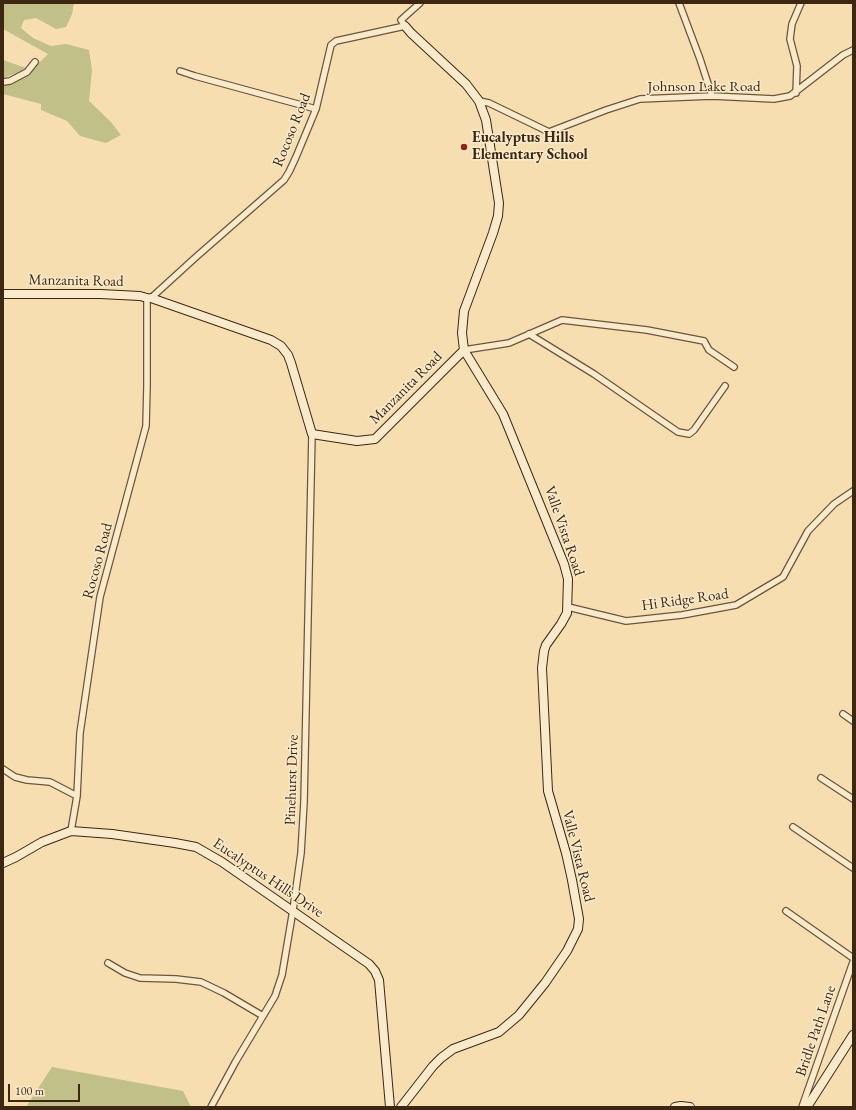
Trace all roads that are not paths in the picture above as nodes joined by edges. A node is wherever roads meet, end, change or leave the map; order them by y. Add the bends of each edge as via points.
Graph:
1 (420, 3) edge
2 (679, 3) edge
3 (801, 3) edge
4 (405, 26) junction
5 (853, 50) edge
6 (35, 62) dead end
7 (180, 71) dead end
8 (3, 82) edge
9 (796, 93) junction
10 (712, 96) junction
11 (479, 101) junction
12 (316, 109) junction
13 (3, 294) edge
14 (149, 298) junction
15 (529, 334) junction
16 (464, 350) junction
17 (734, 367) dead end
18 (725, 386) dead end
19 (312, 434) junction
20 (853, 491) edge
21 (568, 607) junction
22 (843, 714) dead end
23 (853, 721) edge
24 (3, 769) edge
25 (821, 778) dead end
26 (77, 796) junction
27 (853, 799) edge
28 (793, 827) dead end
29 (71, 831) junction
30 (3, 863) edge
31 (853, 868) edge
32 (293, 910) junction
33 (786, 911) dead end
34 (853, 958) edge
35 (853, 962) edge
36 (108, 963) dead end
37 (263, 1016) junction
38 (853, 1035) edge
39 (211, 1107) edge
40 (390, 1107) edge
41 (401, 1107) edge
42 (675, 1107) edge
43 (690, 1107) edge
44 (802, 1107) edge
45 (807, 1107) edge

1 - 4 street via 401,20
2 - 10 street
3 - 9 street via 792,24 790,39 797,66
4 - 11 street, Valle Vista Road via 466,84
4 - 12 street, Rocoso Road via 336,41 331,45
5 - 9 street, Johnson Lake Road via 843,55
6 - 8 street via 27,72
7 - 12 street
9 - 10 street, Johnson Lake Road via 774,99
10 - 11 street, Johnson Lake Road via 640,99 549,132 491,104
11 - 16 street, Valle Vista Road via 486,120 499,203 493,233 464,311
12 - 14 street, Rocoso Road via 284,180
13 - 14 street, Manzanita Road via 100,294
14 - 19 street, Manzanita Road via 271,340 281,346 291,363
14 - 26 street, Rocoso Road via 146,426 100,597 80,733
15 - 16 street, Manzanita Road via 509,343
15 - 17 street, Manzanita Road via 562,320 647,330 704,341 709,350
15 - 18 street via 596,375 678,432 689,434 694,430
16 - 19 street, Manzanita Road via 375,440 357,441
16 - 21 street, Valle Vista Road via 503,414 529,475 566,571
19 - 32 street, Pinehurst Drive via 304,802 301,853
20 - 21 street, Hi Ridge Road via 834,504 808,531 783,577 736,606 626,621
21 - 41 street, Valle Vista Road via 565,618 546,645 542,668 548,791 572,880 579,919 578,929 559,964 519,1015 499,1032 453,1049 441,1058
22 - 23 street
24 - 26 street via 15,777 50,782
25 - 27 street
26 - 29 street, Rocoso Road
28 - 31 street
29 - 30 street, Eucalyptus Hills Drive via 42,842
29 - 32 street, Eucalyptus Hills Drive via 120,835 196,847
32 - 37 street, Pinehurst Drive via 282,974 275,996
32 - 40 street, Eucalyptus Hills Drive via 369,964 375,971 379,980
33 - 34 street
35 - 44 street, Bridle Path Lane
36 - 37 street via 140,978 201,982
37 - 39 street, Pinehurst Drive
38 - 45 street
42 - 43 street

